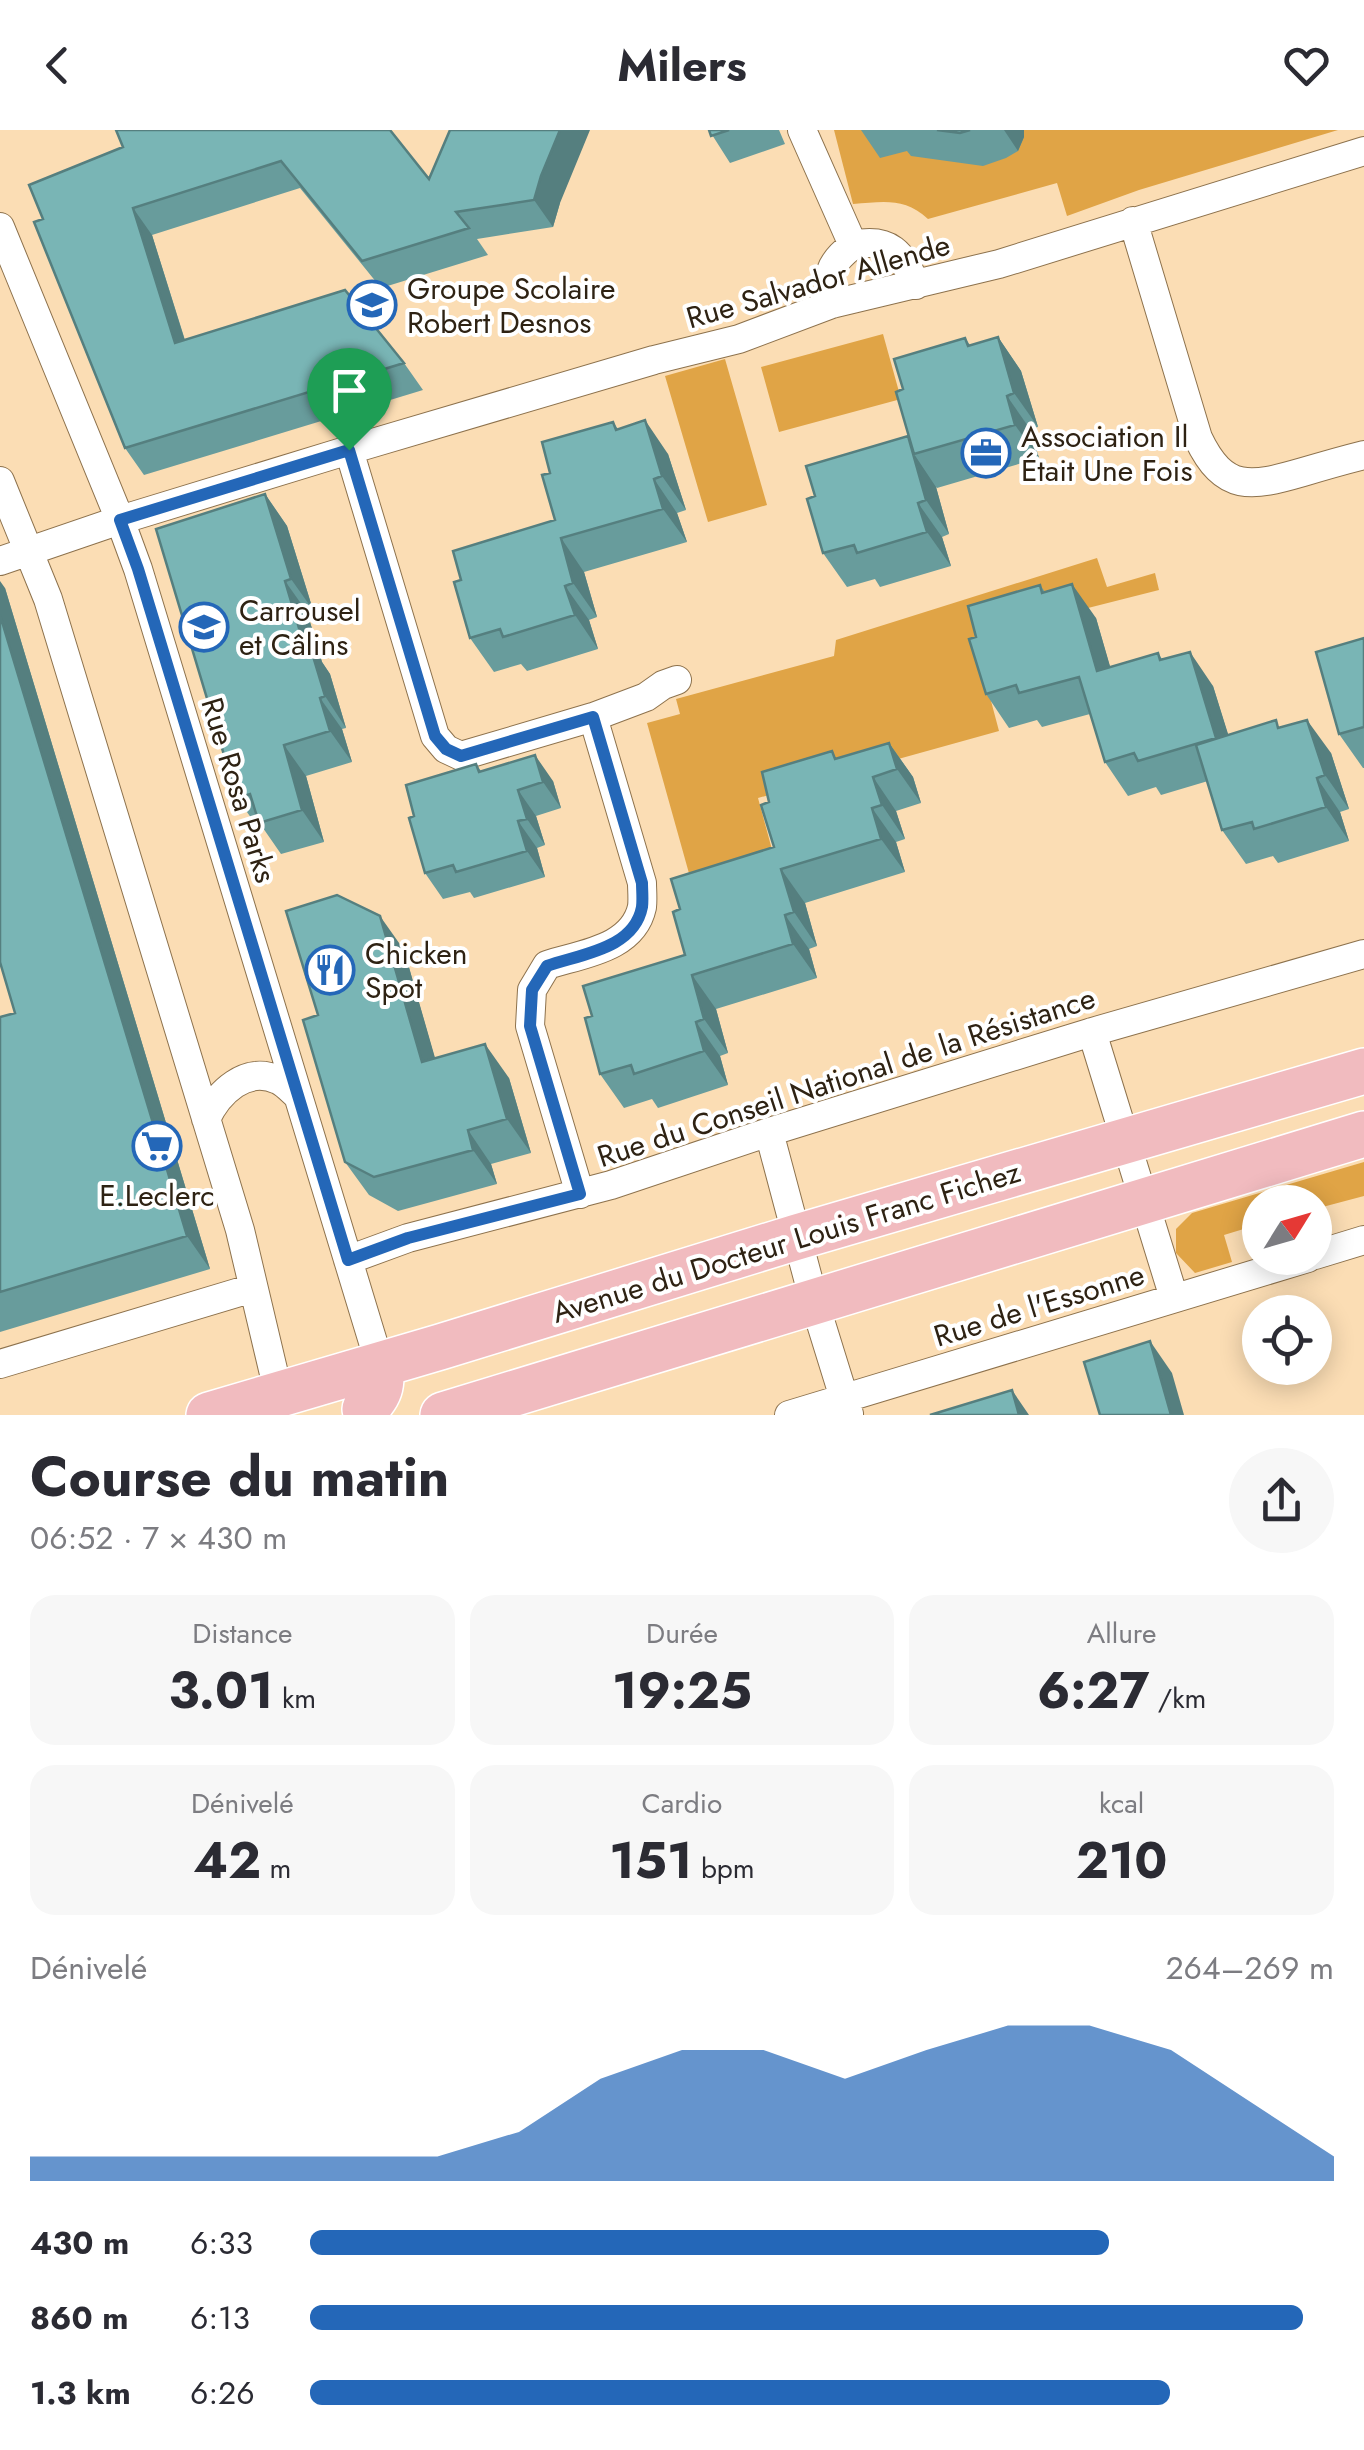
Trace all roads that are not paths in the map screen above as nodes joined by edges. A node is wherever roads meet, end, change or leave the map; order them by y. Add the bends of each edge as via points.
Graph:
1 (802, 130) edge
2 (1364, 150) edge
3 (1133, 221) junction
4 (0, 227) edge
5 (853, 245) junction
6 (11, 285) edge
7 (916, 285) junction
8 (832, 304) junction
9 (349, 450) junction
10 (1364, 454) edge
11 (0, 480) edge
12 (120, 520) junction
13 (28, 550) junction
14 (0, 560) edge
15 (677, 680) dead end
16 (593, 717) junction
17 (1364, 954) edge
18 (1092, 1032) junction
19 (1364, 1071) edge
20 (298, 1096) junction
21 (206, 1120) junction
22 (769, 1132) junction
23 (1364, 1134) edge
24 (1126, 1142) junction
25 (580, 1194) junction
26 (1144, 1201) junction
27 (796, 1237) junction
28 (1364, 1240) edge
29 (1332, 1250) edge
30 (348, 1260) junction
31 (1250, 1275) edge
32 (253, 1288) junction
33 (1174, 1298) junction
34 (814, 1301) junction
35 (0, 1364) edge
36 (380, 1365) junction
37 (286, 1405) edge
38 (847, 1407) edge
39 (365, 1413) edge
40 (208, 1415) edge
41 (442, 1415) edge
42 (789, 1415) edge

1 - 5 street
2 - 3 street, Rue Salvador Allende
3 - 7 street, Rue Salvador Allende
3 - 10 street via 1198,438 1221,472 1260,484
4 - 6 street, Rue Rosa Parks
5 - 7 street via 872,241 891,248
5 - 8 street via 828,279
6 - 12 street, Rue Rosa Parks
7 - 8 street, Rue Salvador Allende
8 - 9 street, Rue Salvador Allende via 739,339
9 - 12 street, Rue Salvador Allende
9 - 16 street via 435,736 446,749 461,756
11 - 13 street
12 - 13 street, Rue Salvador Allende
12 - 20 street, Rue Rosa Parks
13 - 14 street, Rue Salvador Allende
13 - 21 street
15 - 16 street
16 - 25 street via 642,883 642,908 618,943 547,966 532,990 530,1026
17 - 18 street, Rue du Conseil National de la Résistance
18 - 22 street, Rue du Conseil National de la Résistance
18 - 24 street
19 - 24 main road, Avenue du Docteur Louis Franc Fichez
20 - 21 street via 279,1080 243,1080 214,1101
20 - 30 street, Rue Rosa Parks
21 - 32 street
22 - 25 street, Rue du Conseil National de la Résistance
22 - 27 street
23 - 26 main road
24 - 26 street
24 - 27 main road, Avenue du Docteur Louis Franc Fichez
25 - 30 street, Rue du Conseil National de la Résistance
26 - 33 street
26 - 34 main road
27 - 34 street
27 - 36 main road, Avenue du Docteur Louis Franc Fichez
28 - 29 street, Rue de l'Essonne
30 - 36 street, Rue Rosa Parks
31 - 33 street, Rue de l'Essonne
32 - 35 street
32 - 37 street
33 - 38 street, Rue de l'Essonne
34 - 38 street
34 - 41 main road
36 - 37 main road, Avenue du Docteur Louis Franc Fichez
36 - 39 main road via 378,1397
37 - 40 main road, Avenue du Docteur Louis Franc Fichez
38 - 42 street, Rue de l'Essonne

